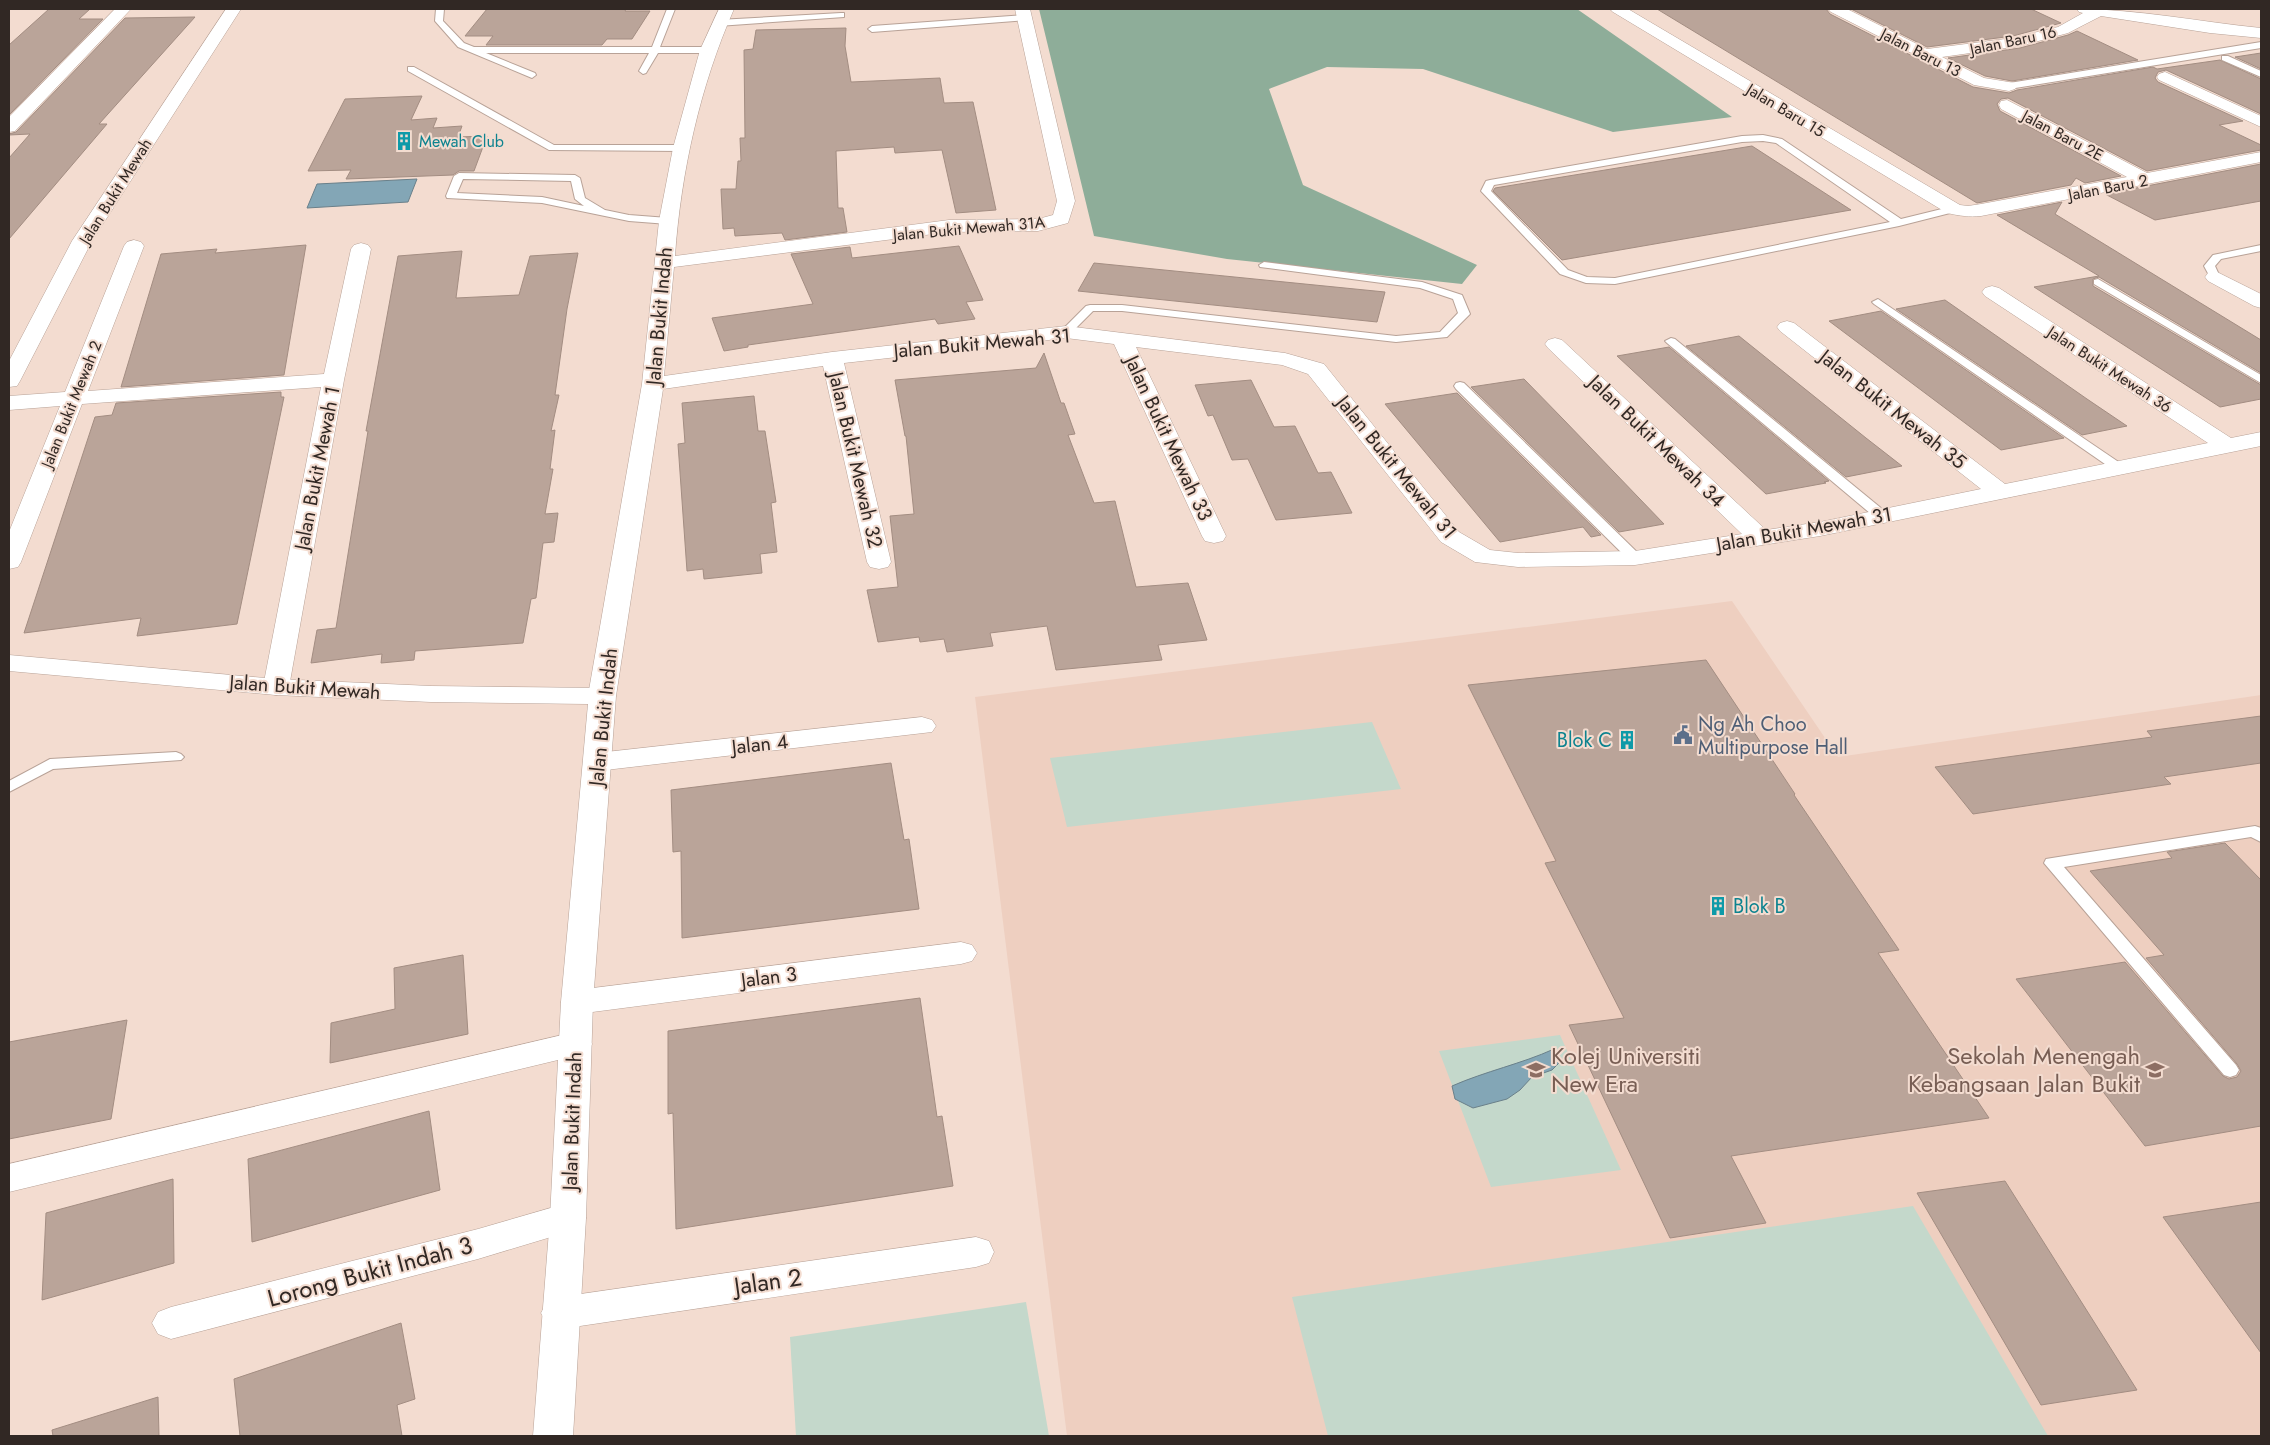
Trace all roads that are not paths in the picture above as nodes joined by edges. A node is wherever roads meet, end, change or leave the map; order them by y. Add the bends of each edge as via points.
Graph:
1 (123, 9) edge
2 (233, 9) edge
3 (440, 9) edge
4 (671, 9) edge
5 (1618, 9) edge
6 (1836, 9) edge
7 (2090, 10) edge
8 (2123, 12) edge
9 (1023, 13) edge
10 (722, 16) edge
11 (842, 16) dead end
12 (872, 29) dead end
13 (2261, 33) edge
14 (2261, 45) edge
15 (474, 50) junction
16 (655, 50) junction
17 (708, 50) junction
18 (1924, 54) junction
19 (2225, 58) dead end
20 (411, 69) dead end
21 (643, 71) dead end
22 (2261, 74) edge
23 (532, 75) dead end
24 (2165, 76) dead end
25 (2009, 86) joint
26 (2007, 105) dead end
27 (2261, 122) edge
28 (9, 127) edge
29 (682, 148) junction
30 (2261, 158) edge
31 (2146, 180) junction
32 (1954, 209) junction
33 (601, 212) junction
34 (668, 221) junction
35 (1900, 223) junction
36 (134, 246) dead end
37 (2261, 248) edge
38 (361, 249) dead end
39 (663, 263) junction
40 (1264, 265) dead end
41 (2215, 276) joint
42 (2098, 282) dead end
43 (1992, 292) dead end
44 (1878, 302) dead end
45 (2261, 302) edge
46 (1787, 327) dead end
47 (1066, 332) junction
48 (1123, 341) junction
49 (1671, 341) dead end
50 (1555, 344) dead end
51 (832, 358) junction
52 (333, 380) junction
53 (2261, 380) edge
54 (9, 381) edge
55 (653, 384) junction
56 (1460, 386) dead end
57 (73, 398) junction
58 (9, 403) edge
59 (2261, 439) edge
60 (2228, 446) junction
61 (2119, 468) junction
62 (2000, 492) junction
63 (1882, 516) junction
64 (1214, 536) dead end
65 (1759, 537) junction
66 (1635, 558) junction
67 (9, 562) edge
68 (879, 562) dead end
69 (9, 663) edge
70 (276, 686) junction
71 (602, 696) junction
72 (922, 726) dead end
73 (176, 757) dead end
74 (597, 762) junction
75 (9, 787) edge
76 (2261, 837) edge
77 (961, 953) dead end
78 (577, 1002) junction
79 (576, 1044) junction
80 (2230, 1070) dead end
81 (9, 1178) edge
82 (568, 1218) junction
83 (976, 1252) dead end
84 (560, 1313) junction
85 (171, 1323) dead end
86 (553, 1436) edge

1 - 28 street
2 - 54 street, Jalan Bukit Mewah via 82,241
3 - 15 lane via 439,21 461,45
4 - 16 lane
5 - 32 street, Jalan Baru 15
6 - 18 street, Jalan Baru 13
7 - 8 street
7 - 18 street, Jalan Baru 16 via 2063,30 2014,43
8 - 13 street via 2210,28
9 - 12 lane
9 - 39 street, Jalan Bukit Mewah 31A via 1066,202 1061,219 1038,225 949,226
10 - 11 lane
10 - 17 street, Jalan Bukit Indah
14 - 25 lane
15 - 16 lane
15 - 23 lane
16 - 17 lane
16 - 21 lane
17 - 29 street, Jalan Bukit Indah
18 - 25 street, Jalan Baru 13 via 1980,82
19 - 22 lane
20 - 29 lane via 552,148
24 - 27 street
26 - 31 street, Jalan Baru 2E
29 - 34 street, Jalan Bukit Indah
30 - 31 street, Jalan Baru 2
31 - 32 street, Jalan Baru 2 via 1982,210
32 - 35 lane
33 - 33 lane via 580,199 575,178 459,176 451,196 542,200
33 - 34 lane
34 - 39 street, Jalan Bukit Indah
35 - 35 lane via 1614,281 1586,280 1564,272 1486,191 1490,183 1742,139 1764,138 1779,141
36 - 57 street, Jalan Bukit Mewah 2
37 - 41 lane via 2217,257 2209,266
38 - 52 street, Jalan Bukit Mewah 1
39 - 55 street, Jalan Bukit Indah
40 - 47 lane via 1422,285 1458,297 1464,314 1443,335 1396,339 1122,308 1090,308
41 - 45 street
42 - 53 lane
43 - 60 street, Jalan Bukit Mewah 36
44 - 61 lane
46 - 62 street, Jalan Bukit Mewah 35
47 - 48 street, Jalan Bukit Mewah 31
47 - 51 street, Jalan Bukit Mewah 31
48 - 64 street, Jalan Bukit Mewah 33
48 - 66 street, Jalan Bukit Mewah 31 via 1285,359 1316,369 1450,537 1484,558
49 - 63 lane
50 - 65 street, Jalan Bukit Mewah 34
51 - 55 street, Jalan Bukit Mewah 31
51 - 68 street, Jalan Bukit Mewah 32
52 - 57 street
52 - 70 street, Jalan Bukit Mewah 1
55 - 71 street, Jalan Bukit Indah
56 - 66 lane
57 - 58 street
57 - 67 street, Jalan Bukit Mewah 2
59 - 60 street, Jalan Bukit Mewah 31
60 - 61 street, Jalan Bukit Mewah 31
61 - 62 street, Jalan Bukit Mewah 31
62 - 63 street, Jalan Bukit Mewah 31
63 - 65 street, Jalan Bukit Mewah 31
65 - 66 street, Jalan Bukit Mewah 31
69 - 70 street, Jalan Bukit Mewah
70 - 71 street, Jalan Bukit Mewah via 431,694
71 - 74 street, Jalan Bukit Indah
72 - 74 street, Jalan 4
73 - 75 lane via 50,764
74 - 78 street, Jalan Bukit Indah
76 - 80 lane via 2255,831 2052,863
77 - 78 street, Jalan 3
78 - 79 street, Jalan Bukit Indah
79 - 81 street
79 - 82 street, Jalan Bukit Indah
82 - 84 street, Jalan Bukit Indah
82 - 85 street, Lorong Bukit Indah 3
83 - 84 street, Jalan 2
84 - 86 street, Jalan Bukit Indah

